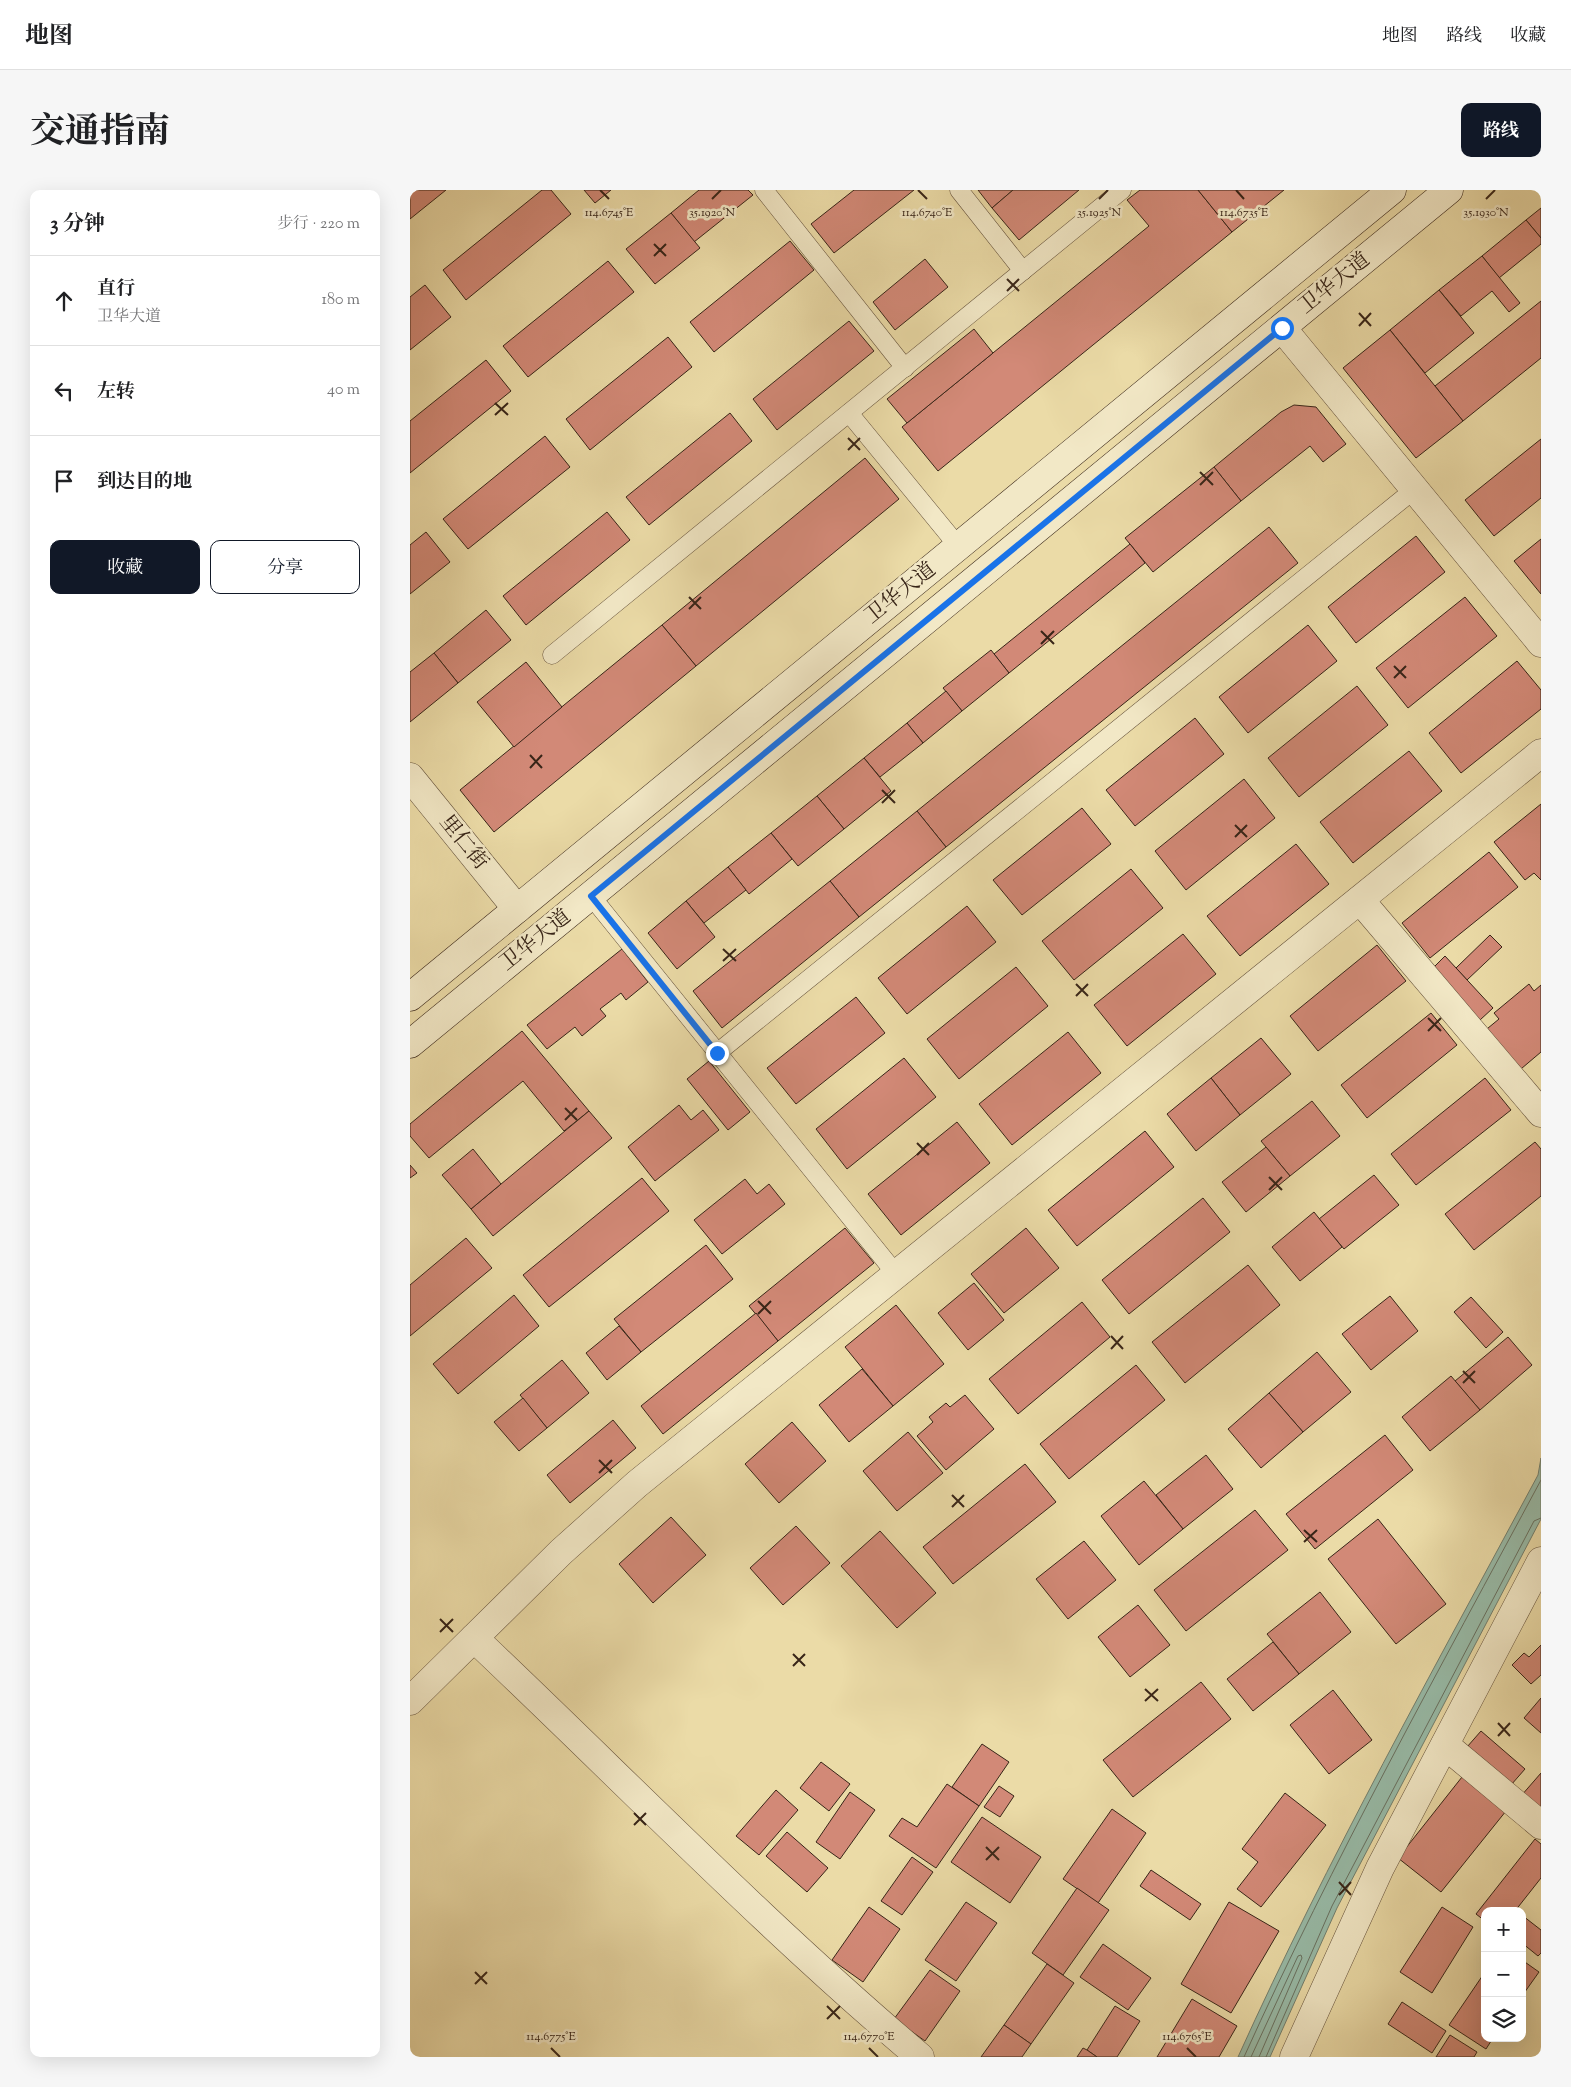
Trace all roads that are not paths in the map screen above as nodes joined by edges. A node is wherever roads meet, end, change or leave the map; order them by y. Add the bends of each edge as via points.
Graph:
1 (764, 190) edge
2 (959, 190) edge
3 (1122, 190) edge
4 (1392, 190) edge
5 (1449, 190) edge
6 (1023, 271) junction
7 (1282, 328) junction
8 (905, 368) junction
9 (849, 413) junction
10 (1415, 489) junction
11 (958, 546) junction
12 (1541, 643) edge
13 (552, 655) dead end
14 (1541, 753) edge
15 (410, 777) edge
16 (591, 896) junction
17 (1360, 900) junction
18 (517, 910) junction
19 (410, 997) edge
20 (410, 1044) edge
21 (717, 1053) junction
22 (1541, 1112) edge
23 (896, 1274) junction
24 (1541, 1560) edge
25 (474, 1638) junction
26 (410, 1701) edge
27 (1445, 1745) junction
28 (1541, 1825) edge
29 (920, 2057) edge
30 (1294, 2057) edge

1 - 8 lane
2 - 6 lane
3 - 6 lane
4 - 11 street, 卫华大道
5 - 7 street, 卫华大道
6 - 8 lane
7 - 10 street
7 - 16 street, 卫华大道
8 - 9 lane
9 - 11 lane
9 - 13 lane
10 - 12 street
10 - 21 lane
11 - 18 street, 卫华大道
14 - 17 street
15 - 18 street, 里仁街
16 - 20 street, 卫华大道
16 - 21 lane
17 - 22 street
17 - 23 street
18 - 19 street, 卫华大道
21 - 23 lane
23 - 25 street via 637,1484 561,1552
24 - 27 street
25 - 26 street
25 - 29 street via 746,1901
27 - 28 street
27 - 30 street via 1380,1868

